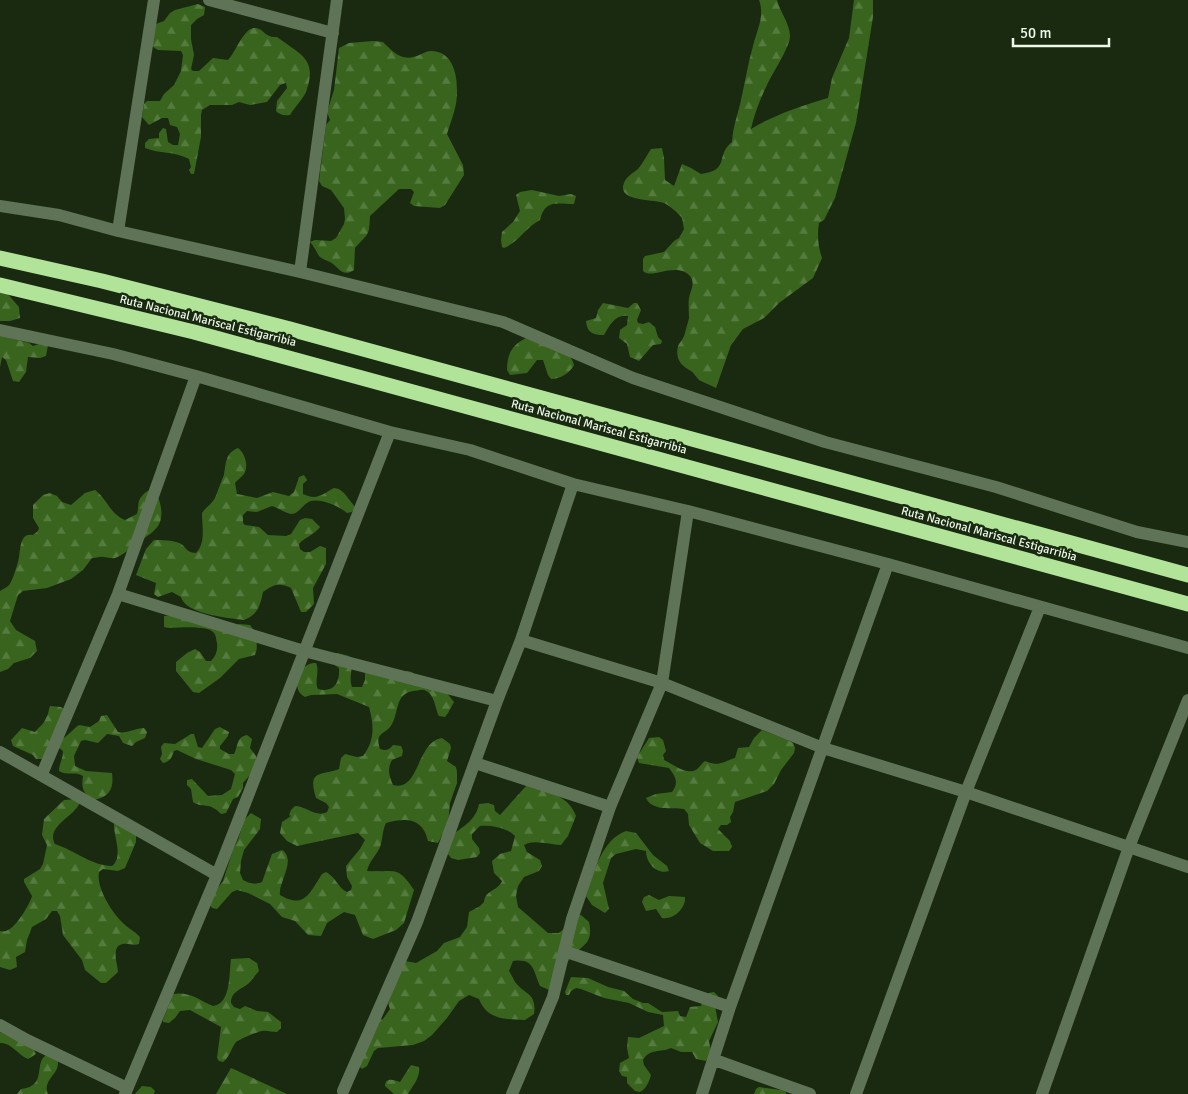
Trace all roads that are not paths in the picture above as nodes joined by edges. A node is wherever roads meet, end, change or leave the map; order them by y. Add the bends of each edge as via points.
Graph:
1 (154, 0) edge
2 (209, 0) edge
3 (337, 0) edge
4 (333, 33) junction
5 (0, 206) edge
6 (118, 231) junction
7 (0, 258) edge
8 (300, 272) junction
9 (0, 285) edge
10 (0, 330) edge
11 (196, 376) junction
12 (390, 432) junction
13 (573, 484) junction
14 (688, 510) junction
15 (1188, 542) edge
16 (888, 564) junction
17 (1188, 575) edge
18 (118, 594) junction
19 (1188, 604) edge
20 (1040, 607) junction
21 (521, 640) junction
22 (1188, 648) edge
23 (304, 651) junction
24 (662, 683) junction
25 (1188, 700) edge
26 (497, 701) junction
27 (823, 748) junction
28 (0, 752) edge
29 (475, 763) junction
30 (42, 774) junction
31 (966, 792) junction
32 (610, 807) junction
33 (1129, 847) junction
34 (1188, 867) edge
35 (217, 875) junction
36 (564, 951) junction
37 (730, 1007) junction
38 (0, 1025) edge
39 (715, 1060) junction
40 (126, 1091) edge
41 (343, 1091) dead end
42 (512, 1094) edge
43 (702, 1094) edge
44 (810, 1094) edge
45 (856, 1094) edge
46 (1042, 1094) edge

1 - 6 street
2 - 4 street
3 - 4 street
4 - 8 street
5 - 6 street via 59,215
6 - 8 street
7 - 17 highway, Ruta Nacional Mariscal Estigarribia via 290,329
8 - 15 street via 503,322 633,378 825,442 996,487 1137,532
9 - 19 highway, Ruta Nacional Mariscal Estigarribia via 222,340
10 - 11 street
11 - 12 street
11 - 18 street
12 - 13 street via 470,450
12 - 23 street
13 - 14 street
13 - 21 street
14 - 16 street
14 - 24 street
16 - 20 street
16 - 27 street
18 - 23 street
18 - 30 street
20 - 22 street
20 - 31 street
21 - 24 street
21 - 26 street
23 - 26 street
23 - 35 street
24 - 27 street
24 - 32 street
25 - 33 street
26 - 29 street
27 - 31 street
27 - 37 street
28 - 30 street
29 - 32 street
29 - 41 street via 417,922
30 - 35 street
31 - 33 street
31 - 45 street
32 - 36 street
33 - 34 street
33 - 46 street
35 - 40 street
36 - 37 street
36 - 42 street via 553,997
37 - 39 street
38 - 40 street
39 - 43 street
39 - 44 street

